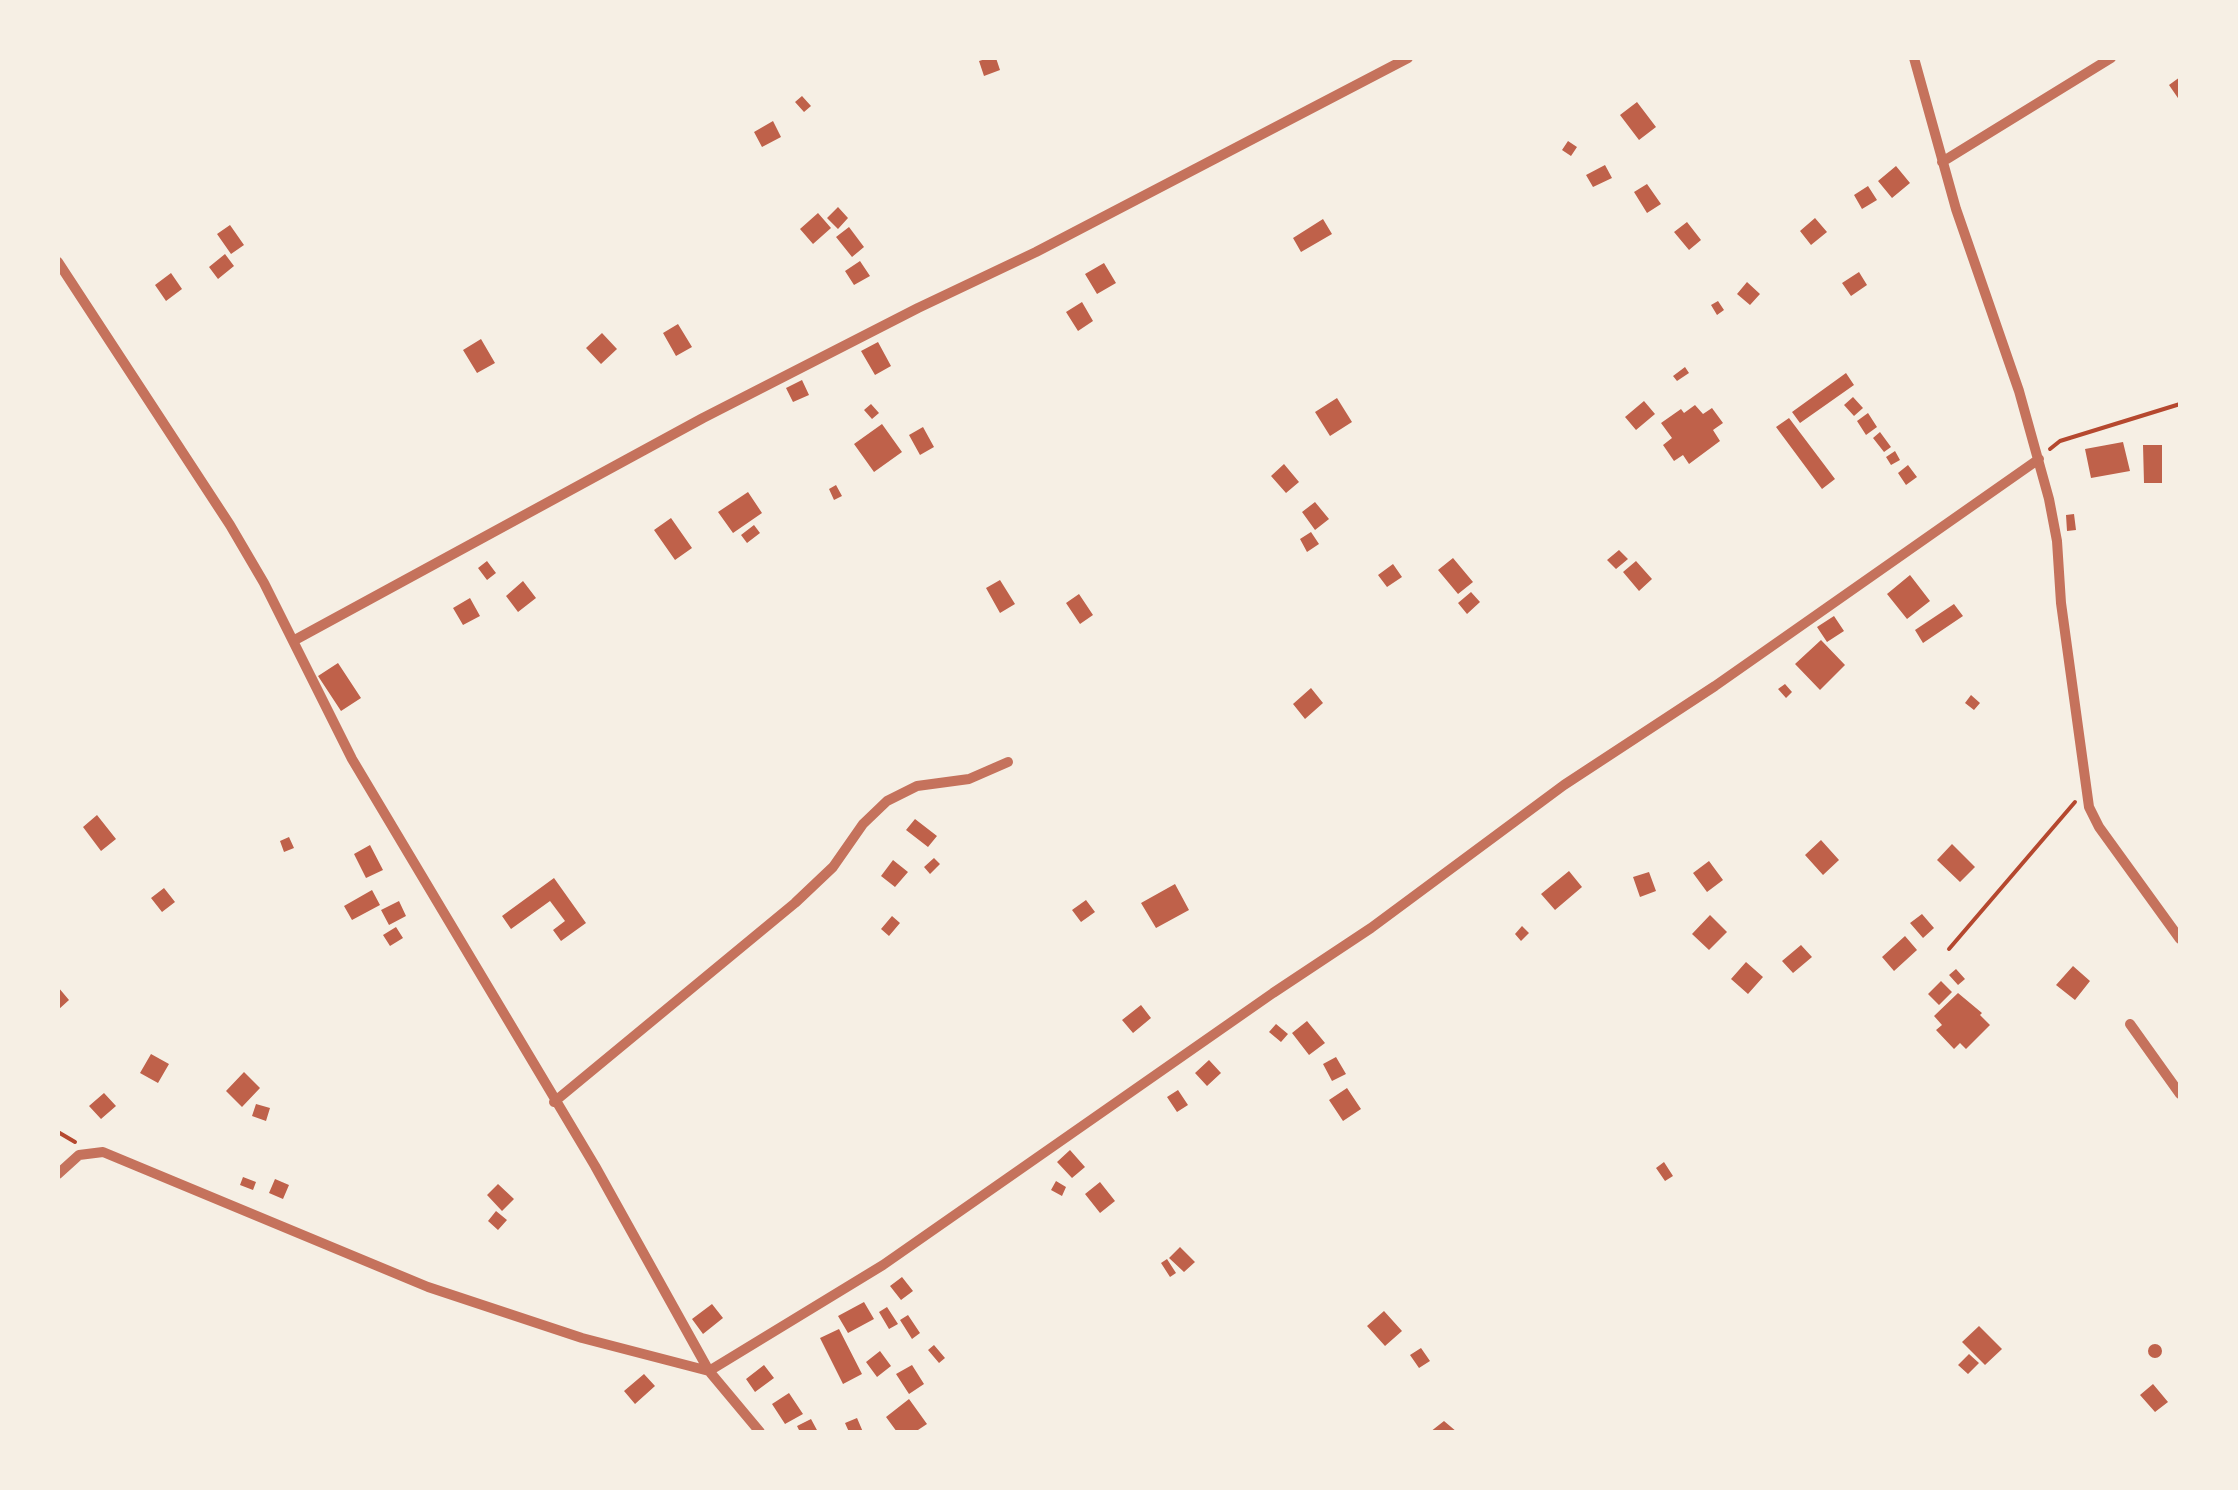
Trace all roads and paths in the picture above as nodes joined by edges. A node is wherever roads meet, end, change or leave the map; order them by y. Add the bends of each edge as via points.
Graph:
1 (1408, 58) edge
2 (1914, 58) edge
3 (2111, 58) edge
4 (1942, 162) junction
5 (58, 262) edge
6 (2180, 404) edge
7 (2039, 459) junction
8 (293, 641) junction
9 (1008, 762) dead end
10 (2084, 791) junction
11 (2180, 939) edge
12 (1949, 949) dead end
13 (2130, 1024) dead end
14 (2180, 1094) edge
15 (554, 1102) junction
16 (58, 1174) edge
17 (709, 1371) junction
18 (760, 1432) edge

1 - 8 street via 703,418
2 - 4 street
3 - 4 street
4 - 7 street
5 - 8 street via 230,525
6 - 7 path via 2060,441
7 - 10 street via 2057,540
7 - 17 street via 1564,784 1371,928 883,1265
8 - 15 street via 352,759
9 - 15 street via 887,801 795,903
10 - 11 street via 2098,827
10 - 12 path
13 - 14 street
15 - 17 street
16 - 17 street via 79,1156 103,1152 428,1287
17 - 18 street

